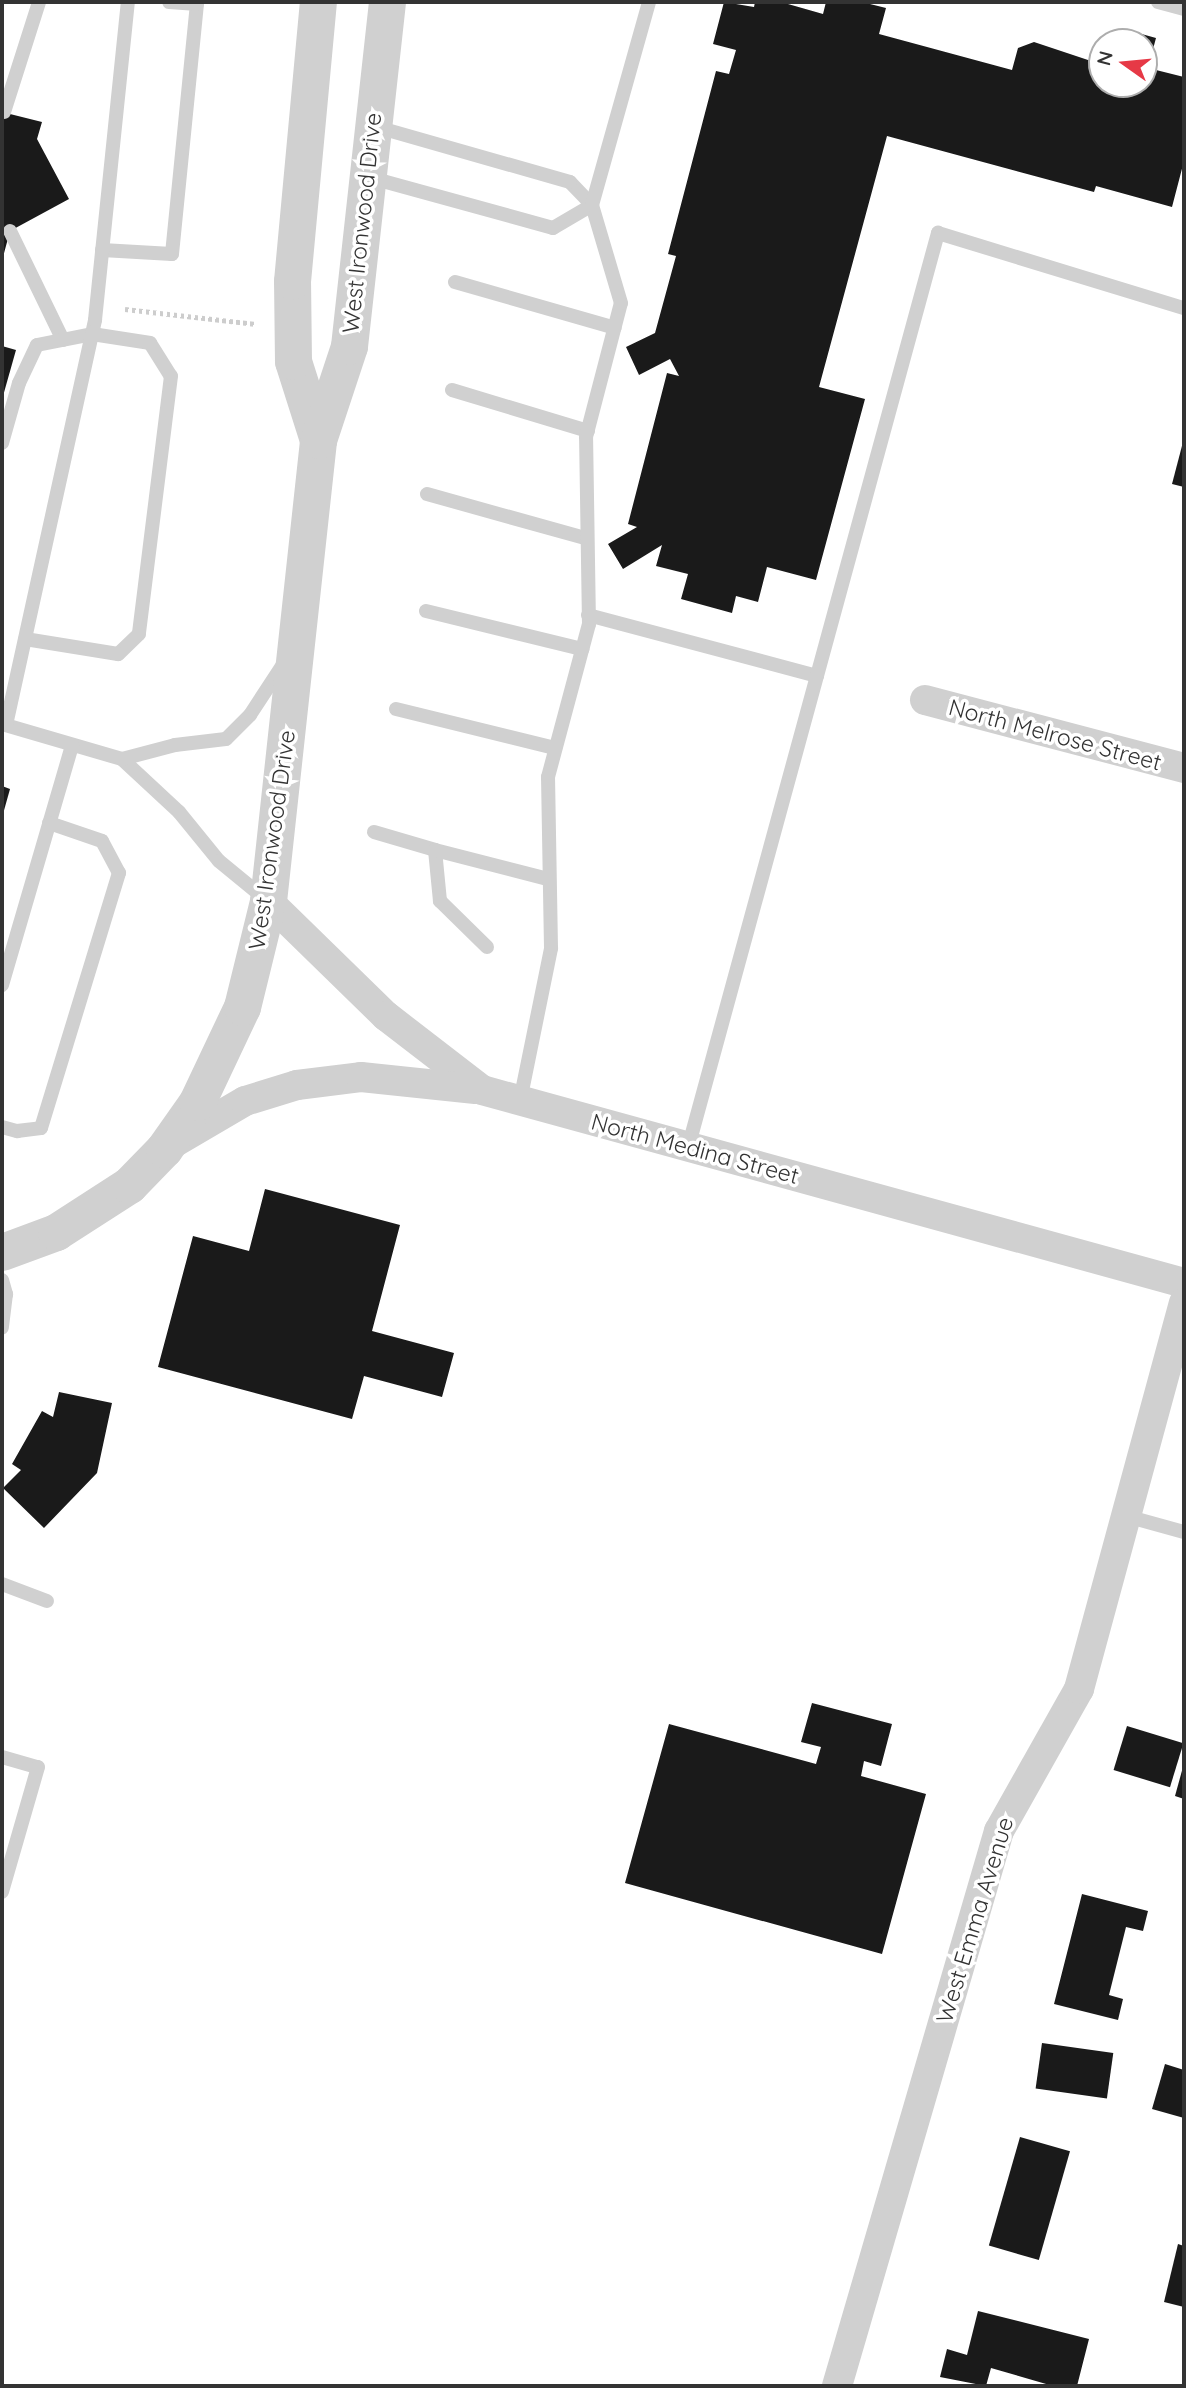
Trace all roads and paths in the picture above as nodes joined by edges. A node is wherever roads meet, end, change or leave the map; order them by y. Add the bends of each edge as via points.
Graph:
1 (39, 2) edge
2 (128, 2) edge
3 (169, 2) edge
4 (318, 2) edge
5 (387, 2) edge
6 (649, 2) edge
7 (1158, 2) edge
8 (1184, 9) edge
9 (4, 112) dead end
10 (373, 126) junction
11 (367, 176) junction
12 (592, 205) junction
13 (10, 231) dead end
14 (102, 250) junction
15 (455, 282) dead end
16 (1184, 308) edge
17 (125, 309) dead end
18 (259, 324) dead end
19 (615, 328) junction
20 (92, 334) junction
21 (63, 340) junction
22 (452, 390) dead end
23 (588, 431) junction
24 (318, 440) junction
25 (2, 443) edge
26 (427, 494) dead end
27 (585, 538) junction
28 (426, 611) dead end
29 (588, 615) junction
30 (25, 639) junction
31 (296, 644) junction
32 (582, 649) junction
33 (817, 676) junction
34 (925, 700) dead end
35 (396, 709) dead end
36 (4, 725) edge
37 (72, 745) junction
38 (555, 748) junction
39 (122, 759) junction
40 (1184, 768) edge
41 (49, 823) junction
42 (374, 832) dead end
43 (435, 850) junction
44 (548, 879) junction
45 (268, 901) junction
46 (487, 947) dead end
47 (2, 985) edge
48 (482, 1090) junction
49 (520, 1101) junction
50 (2, 1127) edge
51 (688, 1148) junction
52 (164, 1149) junction
53 (2, 1252) edge
54 (2, 1280) edge
55 (1184, 1283) edge
56 (1184, 1303) edge
57 (2, 1328) edge
58 (1126, 1516) junction
59 (1184, 1532) edge
60 (2, 1584) edge
61 (47, 1601) dead end
62 (2, 1756) edge
63 (2, 1892) edge
64 (837, 2386) edge

1 - 9 lane
2 - 14 lane
3 - 14 lane via 197,4 172,254
4 - 24 street, West Ironwood Drive via 292,281 293,361
5 - 10 street, West Ironwood Drive
6 - 12 lane
7 - 8 lane
10 - 11 street, West Ironwood Drive
10 - 12 lane via 570,182
11 - 12 lane via 553,228
11 - 24 street, West Ironwood Drive via 349,346
12 - 19 lane via 621,303
13 - 21 lane
14 - 20 lane
15 - 19 lane
16 - 33 lane via 938,233
17 - 18 path
19 - 23 lane
20 - 21 lane
20 - 30 lane
20 - 30 lane via 150,343 171,376 139,634 118,654
21 - 25 lane via 37,345 19,383
22 - 23 lane
23 - 27 lane
24 - 31 street, West Ironwood Drive
26 - 27 lane
27 - 29 lane
28 - 32 lane
29 - 32 lane
29 - 33 lane
30 - 36 lane
31 - 39 lane via 250,715 226,740 175,745
31 - 45 street, West Ironwood Drive
32 - 38 lane
33 - 51 lane
34 - 40 street, North Melrose Street
35 - 38 lane
36 - 37 lane
37 - 39 lane
37 - 41 lane
38 - 44 lane via 548,777
39 - 45 lane via 179,813 219,861
41 - 47 lane
41 - 50 lane via 102,841 119,873 41,1128 17,1132
42 - 43 lane
43 - 44 lane
43 - 46 lane via 440,901
44 - 49 lane via 551,948
45 - 48 street, North Medina Street via 386,1016
45 - 52 street, West Ironwood Drive via 253,972 223,1054
48 - 49 street, North Medina Street
48 - 52 street via 373,1077 306,1083 245,1101
49 - 51 street, North Medina Street
51 - 55 street, North Medina Street
52 - 53 street, West Ironwood Drive via 129,1185 94,1210 55,1232
54 - 57 lane via 6,1294
56 - 58 street, West Emma Avenue
58 - 59 lane
58 - 64 street, West Emma Avenue via 1079,1689 999,1831
60 - 61 lane
62 - 63 lane via 38,1767

